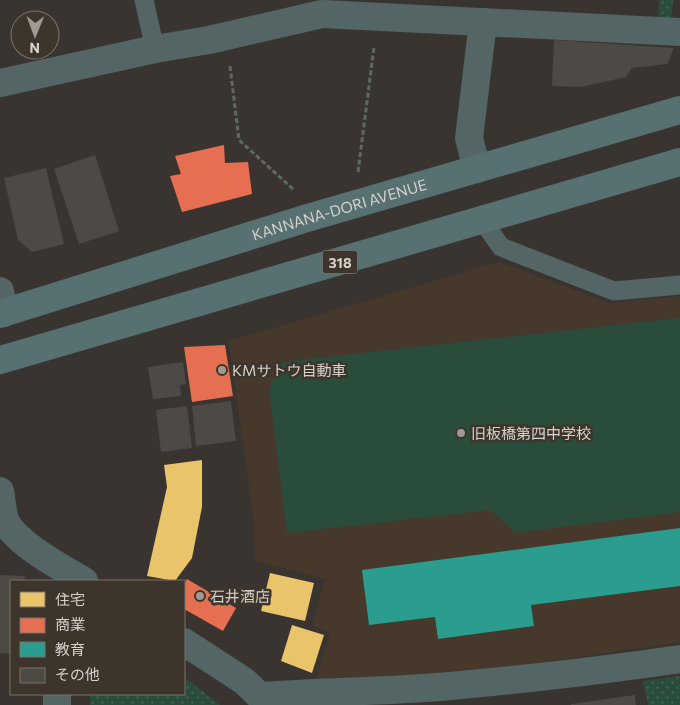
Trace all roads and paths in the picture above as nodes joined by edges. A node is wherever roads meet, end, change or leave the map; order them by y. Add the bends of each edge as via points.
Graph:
1 (144, 0) edge
2 (324, 7) edge
3 (377, 16) junction
4 (483, 22) junction
5 (680, 32) edge
6 (226, 36) junction
7 (155, 49) junction
8 (0, 84) edge
9 (680, 110) edge
10 (680, 162) edge
11 (477, 169) junction
12 (365, 202) junction
13 (304, 220) junction
14 (482, 220) junction
15 (680, 285) edge
16 (1, 310) edge
17 (0, 360) edge
18 (0, 490) edge
19 (3, 525) edge
20 (59, 574) edge
21 (80, 580) edge
22 (185, 643) edge
23 (680, 658) edge
24 (265, 700) edge

1 - 7 lane
2 - 3 street
2 - 6 street
3 - 4 street
3 - 12 path via 358,171
4 - 5 street
4 - 11 street via 469,138
6 - 7 street
6 - 13 path via 239,140 294,190
7 - 8 street
9 - 11 main road, KANNANA-DORI AVENUE
10 - 14 main road, 318
11 - 12 main road, KANNANA-DORI AVENUE
12 - 13 main road, KANNANA-DORI AVENUE
13 - 16 main road, KANNANA-DORI AVENUE
14 - 15 lane via 501,247 614,291
14 - 17 main road, 318
18 - 19 street
19 - 20 street
20 - 21 street
22 - 24 street via 226,667
23 - 24 street via 449,686 317,691

